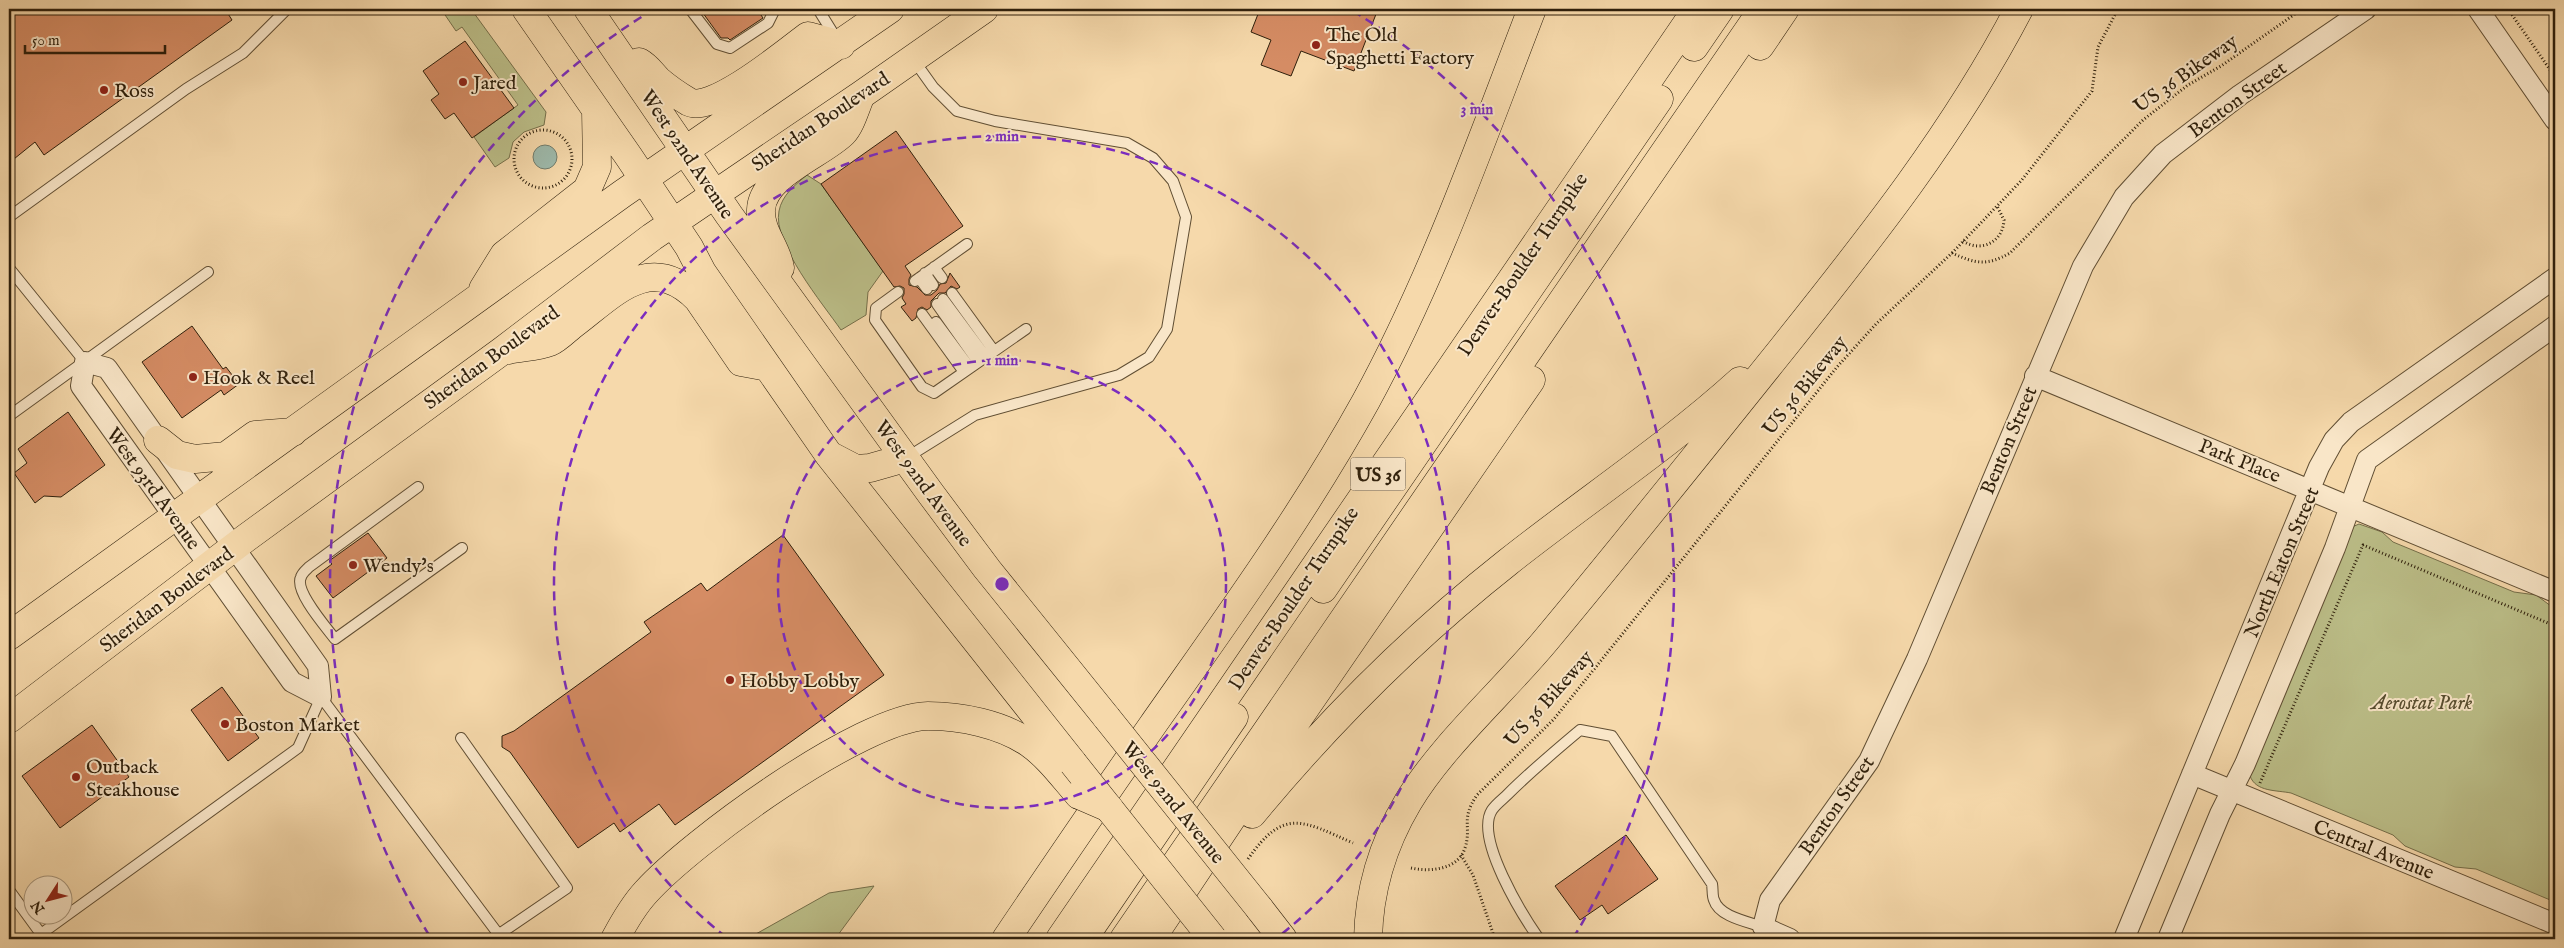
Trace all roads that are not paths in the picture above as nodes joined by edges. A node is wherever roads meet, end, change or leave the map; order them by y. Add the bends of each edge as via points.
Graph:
1 (287, 9) edge
2 (526, 9) edge
3 (588, 9) edge
4 (690, 9) edge
5 (775, 9) edge
6 (818, 9) edge
7 (890, 9) edge
8 (984, 9) edge
9 (1532, 9) edge
10 (1697, 9) edge
11 (1720, 9) edge
12 (1763, 9) edge
13 (1785, 9) edge
14 (2019, 9) edge
15 (2366, 9) edge
16 (2478, 9) edge
17 (841, 45) junction
18 (618, 52) junction
19 (912, 58) junction
20 (861, 95) junction
21 (596, 110) junction
22 (2555, 120) edge
23 (686, 151) junction
24 (644, 180) junction
25 (715, 194) junction
26 (9, 217) edge
27 (673, 223) junction
28 (967, 244) dead end
29 (9, 268) edge
30 (1845, 270) junction
31 (208, 272) dead end
32 (923, 275) junction
33 (2555, 278) edge
34 (784, 292) junction
35 (898, 292) dead end
36 (476, 299) junction
37 (925, 312) dead end
38 (2555, 326) edge
39 (1026, 329) dead end
40 (502, 351) junction
41 (85, 362) junction
42 (978, 362) junction
43 (768, 367) junction
44 (2035, 376) junction
45 (9, 416) edge
46 (293, 432) junction
47 (158, 440) junction
48 (829, 455) junction
49 (906, 458) junction
50 (418, 487) dead end
51 (2312, 489) junction
52 (200, 499) junction
53 (2350, 506) junction
54 (175, 517) junction
55 (234, 548) junction
56 (462, 548) dead end
57 (209, 566) junction
58 (2555, 592) edge
59 (9, 636) edge
60 (321, 697) junction
61 (9, 719) edge
62 (461, 738) dead end
63 (2192, 774) junction
64 (2232, 791) junction
65 (1109, 808) junction
66 (9, 890) edge
67 (2555, 924) edge
68 (1763, 927) junction
69 (37, 937) edge
70 (500, 937) edge
71 (615, 939) edge
72 (1006, 939) edge
73 (1060, 939) edge
74 (1083, 939) edge
75 (1124, 939) edge
76 (1152, 939) edge
77 (1213, 939) edge
78 (1284, 939) edge
79 (1368, 939) edge
80 (1539, 939) edge
81 (1790, 939) edge
82 (2124, 939) edge
83 (2168, 939) edge

1 - 26 lane via 243,53 186,89
2 - 21 main road
3 - 18 main road, West 92nd Avenue
4 - 5 lane via 717,44 730,48 768,23
6 - 17 lane
7 - 17 main road
8 - 19 main road, Sheridan Boulevard
9 - 72 main road via 1428,273 1349,431 1267,562
10 - 73 main road, Denver–Boulder Turnpike / US 36
11 - 74 main road
12 - 75 main road
13 - 76 main road via 1295,723
14 - 30 main road via 1978,84 1941,140
15 - 44 street, Benton Street via 2163,154 2124,197 2084,266
16 - 22 street
17 - 18 main road via 808,36 722,96 690,102 657,79 648,67
17 - 23 main road
18 - 23 main road, West 92nd Avenue
19 - 20 main road, Sheridan Boulevard
19 - 49 lane via 933,87 957,111 995,121 1127,143 1153,158 1173,181 1186,217 1167,329 1149,357 1119,375 975,416
20 - 25 main road, Sheridan Boulevard
20 - 34 main road via 844,133 792,167 776,182 761,209 765,231 779,260
21 - 24 main road
21 - 36 main road via 597,167 587,190 504,255
23 - 24 main road
23 - 25 main road, West 92nd Avenue
24 - 27 main road
24 - 36 main road
25 - 27 main road, Sheridan Boulevard
25 - 34 main road, West 92nd Avenue
27 - 40 main road, Sheridan Boulevard
27 - 43 main road via 702,272
28 - 32 lane
29 - 41 lane
30 - 76 main road via 1785,337 1730,390 1655,452 1508,562 1385,669 1272,791
30 - 79 main road via 1545,642 1420,784 1399,817 1385,850 1372,897
31 - 41 lane
32 - 32 lane via 934,284
33 - 51 street, North Eaton Street via 2351,422 2329,448
34 - 49 main road, West 92nd Avenue
35 - 42 lane via 876,308 875,320 922,387 934,393
36 - 46 main road
37 - 42 lane
38 - 53 street, North Eaton Street via 2376,453 2363,467
39 - 42 lane
40 - 43 main road via 550,342 629,283 653,276 670,279 689,290 741,362
40 - 55 main road, Sheridan Boulevard
41 - 45 lane
41 - 47 street, West 93rd Avenue via 107,368
41 - 54 street, West 93rd Avenue via 81,386
42 - 42 lane via 944,298
43 - 48 main road
44 - 51 street, Park Place
44 - 68 street, Benton Street via 1917,659 1869,761 1770,900
46 - 47 main road via 255,435 226,456 195,460 177,455
46 - 52 main road
47 - 52 street, West 93rd Avenue
48 - 49 main road via 856,469
48 - 65 main road, bridge
49 - 78 main road, West 92nd Avenue, bridge via 986,570
50 - 56 lane via 308,567 300,577 300,587 306,599 335,639
51 - 53 street, Park Place
51 - 63 street, North Eaton Street
52 - 54 main road
52 - 55 street, West 93rd Avenue
53 - 58 street, Park Place
53 - 64 street, North Eaton Street
54 - 57 street, West 93rd Avenue
54 - 59 main road
55 - 57 main road, Sheridan Boulevard
55 - 60 street, West 93rd Avenue via 318,666
57 - 60 street, West 93rd Avenue via 292,682
57 - 61 main road, Sheridan Boulevard
60 - 69 lane via 298,748
60 - 70 lane
62 - 70 lane via 567,888
63 - 64 street, Central Avenue
63 - 82 street, North Eaton Street
64 - 67 street, Central Avenue
64 - 83 street, North Eaton Street
65 - 71 main road, bridge via 1078,795 1029,743 995,727 935,716 911,717 890,723 810,767 733,818 646,891
65 - 77 main road, bridge
66 - 69 lane
68 - 80 lane via 1719,909 1714,901 1712,884 1612,736 1580,730 1524,777 1491,811 1488,839 1523,916
68 - 81 street

